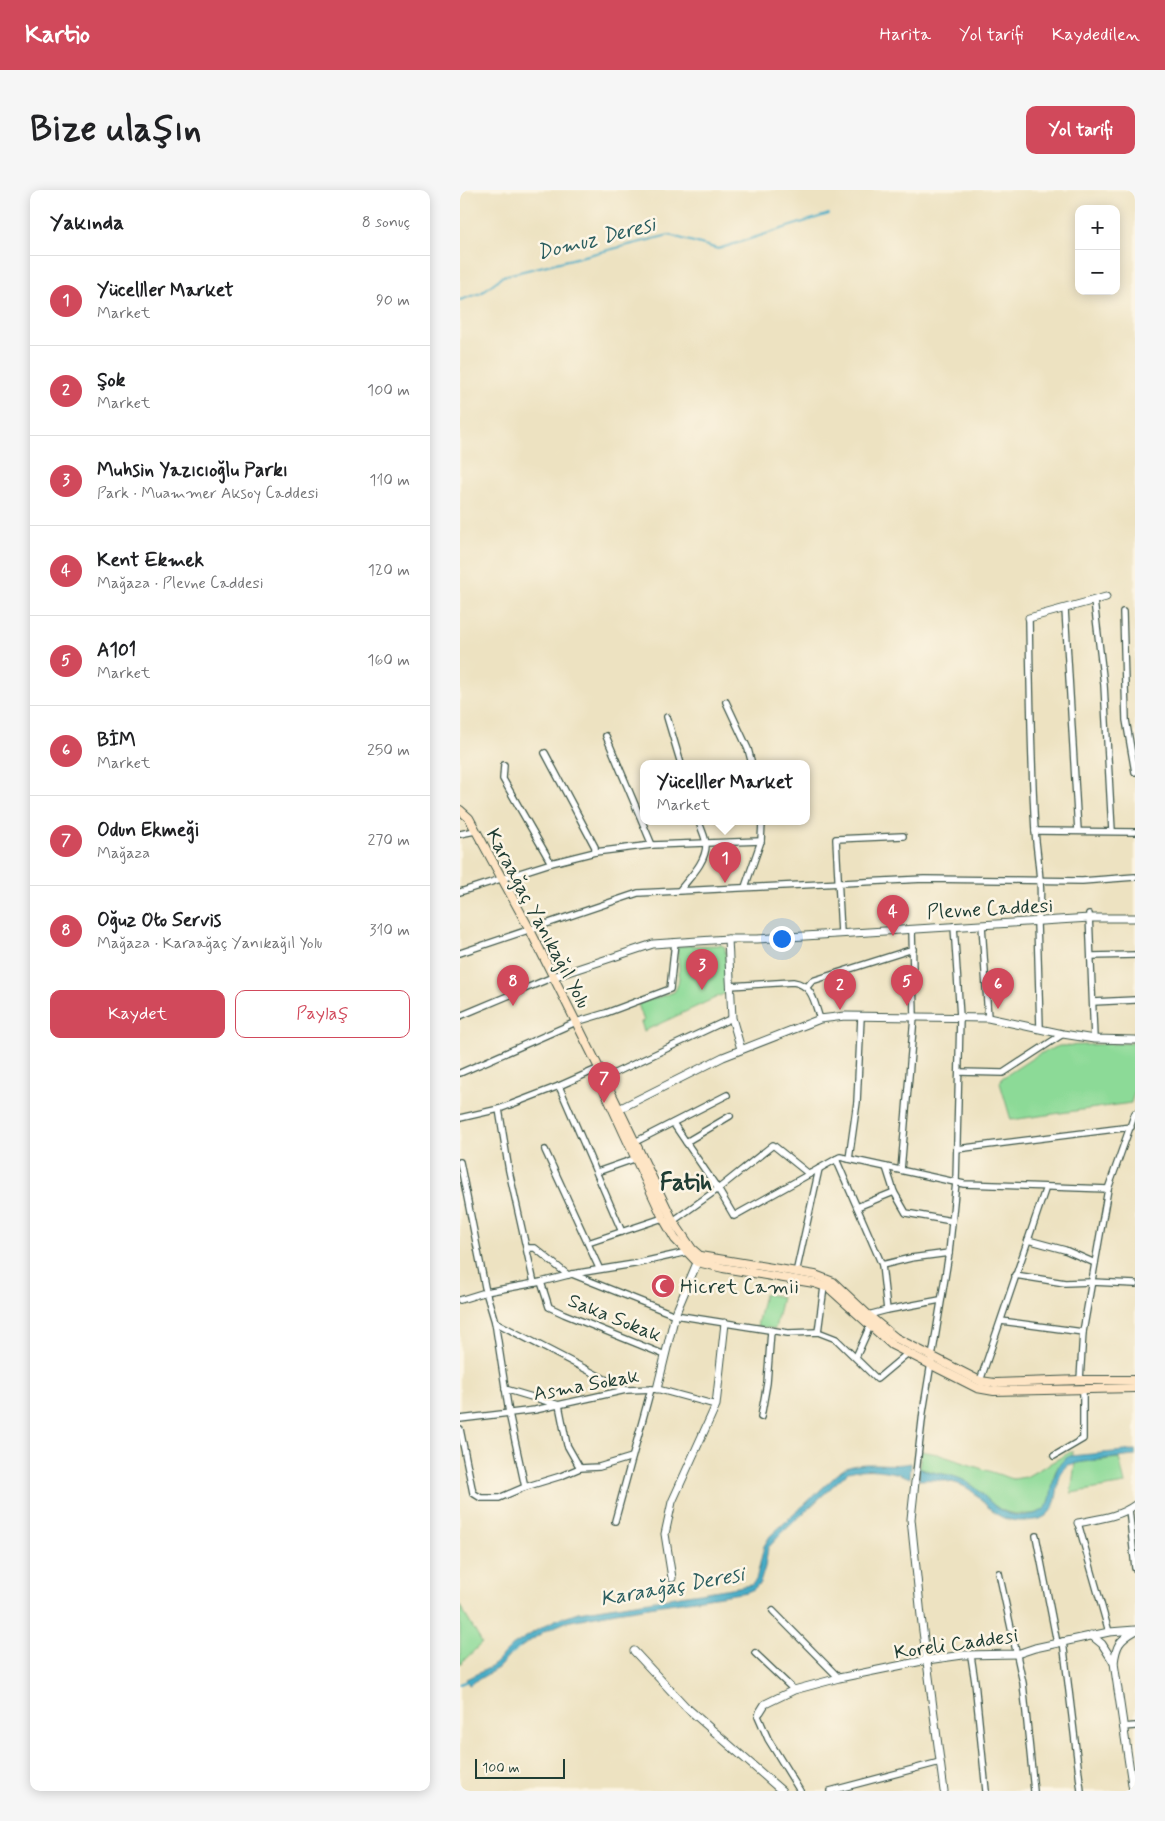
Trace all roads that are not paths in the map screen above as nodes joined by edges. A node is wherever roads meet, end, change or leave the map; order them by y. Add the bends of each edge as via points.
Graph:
1 (1106, 597) dead end
2 (1094, 601) junction
3 (1065, 609) junction
4 (1123, 612) dead end
5 (1029, 618) joint
6 (726, 702) dead end
7 (667, 717) dead end
8 (1126, 720) junction
9 (1135, 720) edge
10 (606, 736) dead end
11 (545, 753) dead end
12 (680, 760) edge
13 (751, 760) edge
14 (504, 765) dead end
15 (1135, 772) edge
16 (460, 810) edge
17 (640, 817) edge
18 (644, 825) edge
19 (700, 825) edge
20 (762, 825) edge
21 (476, 831) junction
22 (1035, 831) junction
23 (1078, 831) junction
24 (1112, 831) junction
25 (1135, 832) edge
26 (460, 834) edge
27 (902, 836) dead end
28 (761, 841) junction
29 (706, 843) junction
30 (652, 845) junction
31 (595, 852) junction
32 (551, 863) junction
33 (1135, 877) edge
34 (501, 879) junction
35 (1040, 880) junction
36 (838, 884) junction
37 (745, 887) junction
38 (680, 890) junction
39 (460, 892) edge
40 (1089, 916) junction
41 (1135, 918) edge
42 (1037, 922) junction
43 (982, 925) junction
44 (954, 926) junction
45 (912, 929) junction
46 (530, 930) junction
47 (841, 933) junction
48 (728, 939) junction
49 (675, 942) junction
50 (913, 949) junction
51 (460, 953) edge
52 (1135, 955) edge
53 (1092, 956) junction
54 (553, 977) junction
55 (730, 986) junction
56 (806, 987) junction
57 (1135, 1000) edge
58 (1093, 1002) junction
59 (460, 1016) edge
60 (861, 1016) junction
61 (914, 1016) junction
62 (960, 1017) junction
63 (732, 1018) junction
64 (988, 1018) junction
65 (820, 1019) junction
66 (576, 1022) junction
67 (1040, 1028) junction
68 (1062, 1034) junction
69 (1094, 1038) junction
70 (1135, 1040) edge
71 (586, 1044) junction
72 (741, 1050) junction
73 (595, 1070) junction
74 (959, 1072) junction
75 (460, 1073) edge
76 (604, 1078) junction
77 (559, 1086) junction
78 (727, 1095) dead end
79 (499, 1109) junction
80 (616, 1110) junction
81 (1135, 1113) edge
82 (730, 1116) dead end
83 (460, 1118) edge
84 (672, 1122) junction
85 (1122, 1128) junction
86 (1130, 1128) junction
87 (1127, 1137) junction
88 (1135, 1141) edge
89 (635, 1142) junction
90 (686, 1142) junction
91 (545, 1150) dead end
92 (957, 1150) junction
93 (634, 1159) junction
94 (836, 1159) junction
95 (849, 1159) junction
96 (460, 1162) edge
97 (886, 1167) junction
98 (819, 1169) junction
99 (901, 1170) junction
100 (596, 1172) junction
101 (809, 1174) junction
102 (956, 1182) junction
103 (1046, 1186) junction
104 (718, 1189) junction
105 (1108, 1189) junction
106 (894, 1192) junction
107 (857, 1207) junction
108 (663, 1218) junction
109 (672, 1221) junction
110 (952, 1221) junction
111 (622, 1232) junction
112 (1028, 1240) junction
113 (588, 1242) junction
114 (527, 1248) junction
115 (690, 1251) junction
116 (949, 1253) junction
117 (699, 1259) junction
118 (1095, 1263) junction
119 (882, 1265) junction
120 (599, 1268) junction
121 (796, 1273) junction
122 (570, 1274) junction
123 (1015, 1275) junction
124 (541, 1282) junction
125 (1092, 1282) junction
126 (534, 1284) junction
127 (1135, 1284) edge
128 (824, 1287) junction
129 (486, 1292) junction
130 (460, 1300) edge
131 (940, 1300) junction
132 (887, 1310) junction
133 (675, 1315) junction
134 (868, 1315) junction
135 (1001, 1321) junction
136 (495, 1322) junction
137 (725, 1323) junction
138 (870, 1326) junction
139 (771, 1330) junction
140 (818, 1332) junction
141 (1083, 1332) junction
142 (908, 1353) junction
143 (665, 1355) junction
144 (856, 1357) junction
145 (931, 1360) junction
146 (1080, 1380) junction
147 (1135, 1380) edge
148 (980, 1381) junction
149 (1135, 1388) edge
150 (505, 1389) junction
151 (654, 1389) junction
152 (1083, 1389) junction
153 (626, 1390) junction
154 (559, 1405) junction
155 (716, 1405) junction
156 (509, 1413) junction
157 (761, 1417) dead end
158 (460, 1419) edge
159 (460, 1429) edge
160 (1054, 1456) dead end
161 (632, 1457) junction
162 (580, 1468) junction
163 (915, 1482) joint
164 (525, 1487) junction
165 (1132, 1507) edge
166 (615, 1521) dead end
167 (1078, 1523) joint
168 (1036, 1536) dead end
169 (1135, 1568) edge
170 (999, 1573) dead end
171 (672, 1578) dead end
172 (773, 1611) dead end
173 (1135, 1631) edge
174 (1109, 1632) junction
175 (1091, 1635) junction
176 (1060, 1642) junction
177 (634, 1651) dead end
178 (755, 1653) dead end
179 (1017, 1654) junction
180 (971, 1656) junction
181 (927, 1660) junction
182 (1114, 1663) junction
183 (839, 1678) junction
184 (794, 1690) junction
185 (760, 1712) joint
186 (1135, 1726) edge
187 (1123, 1727) junction
188 (940, 1762) junction
189 (782, 1791) edge
190 (800, 1791) edge
191 (830, 1791) edge
192 (944, 1791) edge
193 (986, 1791) edge
194 (1034, 1791) edge
195 (1081, 1791) edge
196 (1133, 1791) edge

1 - 2 street
2 - 3 street
2 - 24 street via 1104,685
3 - 5 street
3 - 23 street
4 - 8 street
5 - 22 street
6 - 13 street
7 - 12 street
8 - 9 street
8 - 15 street
10 - 17 street
11 - 31 street
14 - 32 street via 503,779
16 - 21 main road, Karaağaç Yanıkağıl Yolu
18 - 30 street
19 - 29 street
20 - 28 street
21 - 26 street
21 - 34 main road, Karaağaç Yanıkağıl Yolu
22 - 23 street
22 - 35 street
23 - 24 street
24 - 25 street
27 - 36 street via 836,839
28 - 29 street
28 - 37 street
29 - 30 street
29 - 38 street via 701,862
30 - 31 street
31 - 32 street
32 - 34 street
33 - 35 street
34 - 39 street
34 - 46 main road, Karaağaç Yanıkağıl Yolu
35 - 36 street via 924,879
35 - 42 street
36 - 37 street
36 - 47 street
37 - 38 street
38 - 46 street via 638,893
40 - 41 street, Plevne Caddesi
40 - 42 street, Plevne Caddesi
40 - 53 street
42 - 43 street, Plevne Caddesi
42 - 67 street
43 - 44 street, Plevne Caddesi
43 - 64 street
44 - 45 street, Plevne Caddesi
44 - 62 street
45 - 47 street, Plevne Caddesi
45 - 50 street
46 - 51 street
46 - 54 main road, Karaağaç Yanıkağıl Yolu
47 - 48 street, Plevne Caddesi via 757,940
48 - 49 street, Plevne Caddesi
48 - 55 street
49 - 54 street, Plevne Caddesi via 638,948
49 - 66 street via 670,989
50 - 56 street via 812,981
50 - 61 street
52 - 53 street
53 - 58 street
54 - 59 street
54 - 66 main road, Karaağaç Yanıkağıl Yolu
55 - 56 street via 793,982
55 - 63 street
56 - 65 street
57 - 58 street
58 - 69 street
60 - 61 street
60 - 65 street
60 - 95 street
61 - 62 street
61 - 99 street
62 - 64 street
62 - 74 street
63 - 72 street
63 - 76 street
64 - 67 street
65 - 72 street
66 - 71 main road, Karaağaç Yanıkağıl Yolu
66 - 75 street
67 - 68 street
68 - 69 street
68 - 74 street via 1003,1073
69 - 70 street
71 - 73 main road
71 - 76 main road
72 - 80 street
73 - 77 street
73 - 80 main road
74 - 92 street
76 - 80 main road
77 - 79 street
77 - 100 street
78 - 84 street
79 - 83 street
79 - 114 street
80 - 89 main road
80 - 93 main road
81 - 86 street
82 - 90 street
84 - 89 street
84 - 90 street
85 - 86 street
85 - 87 street
85 - 92 street
86 - 87 street
87 - 88 street
87 - 105 street
89 - 109 main road
90 - 104 street
91 - 113 street
92 - 102 street
93 - 100 street
93 - 108 main road
94 - 95 street
94 - 98 street
94 - 107 street
95 - 97 street
96 - 129 street
97 - 99 street
97 - 106 street
98 - 101 street
98 - 121 street
99 - 102 street
100 - 111 street
101 - 104 street via 773,1145
101 - 104 street via 734,1216
102 - 103 street
102 - 110 street
103 - 105 street
103 - 112 street
104 - 109 street
105 - 118 street
106 - 107 street
106 - 110 street via 906,1213
107 - 119 street
108 - 111 street
108 - 115 main road via 676,1239
109 - 115 main road
110 - 116 street
111 - 113 street
112 - 118 street via 1065,1250
112 - 123 street
113 - 120 street
114 - 122 street via 535,1248
114 - 126 street
115 - 117 main road
115 - 120 street
116 - 119 street
116 - 131 street
117 - 121 main road
117 - 128 main road via 723,1268
117 - 133 street
118 - 125 street
119 - 132 street
120 - 122 street
121 - 134 main road via 816,1275 833,1282
122 - 124 street
122 - 133 street
123 - 125 street via 1065,1283
123 - 135 street
124 - 126 street
124 - 143 street, Saka Sokak via 550,1307
125 - 127 street
125 - 141 street
126 - 129 street
128 - 138 main road
128 - 140 street
129 - 130 street
129 - 136 street
131 - 132 street
131 - 145 street
132 - 134 street
133 - 137 street
133 - 143 street
134 - 145 main road
135 - 141 street
135 - 148 street
136 - 150 street
136 - 153 street
137 - 139 street
137 - 155 street
138 - 142 main road via 892,1345
138 - 144 street
139 - 140 street
139 - 157 street
140 - 144 street via 836,1339
141 - 146 street
142 - 144 street via 876,1379
142 - 145 main road
143 - 151 street
145 - 148 main road
145 - 152 main road via 977,1388 994,1391
145 - 163 street
146 - 147 main road
146 - 148 main road
149 - 152 main road
150 - 154 street
150 - 156 street
151 - 153 street, Asma Sokak
151 - 155 street, Asma Sokak
151 - 161 street
152 - 160 street via 1083,1439
153 - 154 street, Asma Sokak
154 - 156 street, Asma Sokak
154 - 162 street via 567,1445
155 - 171 street via 672,1502 665,1534
156 - 158 street, Asma Sokak
156 - 164 street
159 - 164 street via 473,1493 481,1498 498,1498
161 - 162 street via 599,1467
161 - 166 street
162 - 164 street
163 - 181 street via 911,1519
165 - 167 street via 1105,1518
165 - 169 street
167 - 174 street
168 - 176 street
170 - 179 street
172 - 183 street
173 - 174 street, Koreli Caddesi
173 - 182 street via 1116,1648
174 - 175 street, Koreli Caddesi
175 - 176 street, Koreli Caddesi
175 - 182 street via 1102,1644
176 - 179 street, Koreli Caddesi
176 - 195 street
177 - 189 street via 686,1707
178 - 184 street
179 - 180 street, Koreli Caddesi
179 - 194 street
180 - 181 street, Koreli Caddesi
180 - 193 street
181 - 183 street, Koreli Caddesi
181 - 188 street
182 - 187 street
183 - 184 street, Koreli Caddesi
184 - 185 street, Koreli Caddesi via 765,1704
185 - 190 street via 758,1716 768,1739
186 - 187 street
187 - 196 street
188 - 191 street
188 - 192 street

